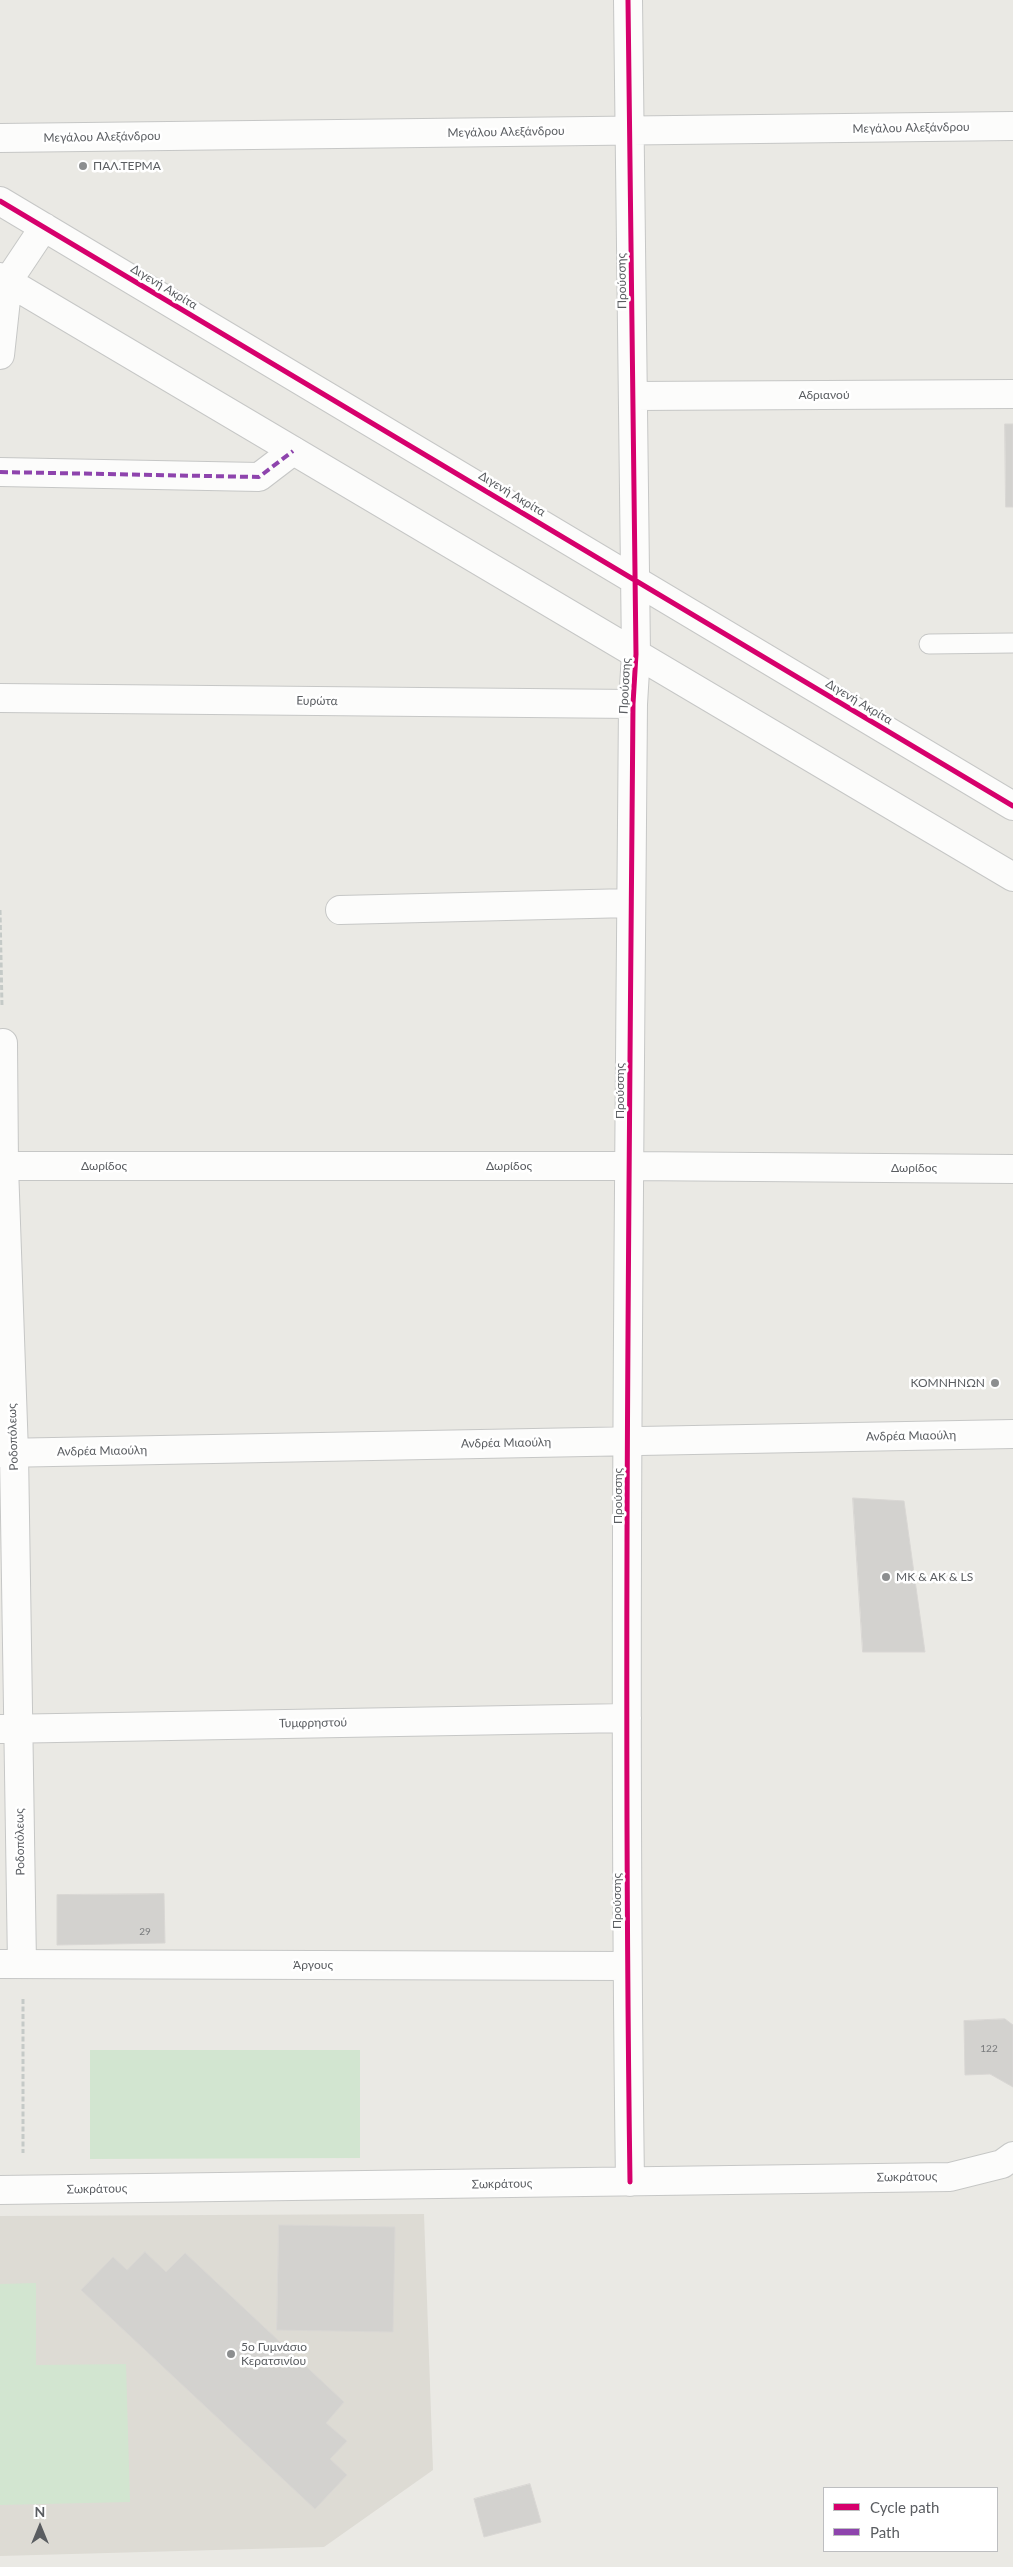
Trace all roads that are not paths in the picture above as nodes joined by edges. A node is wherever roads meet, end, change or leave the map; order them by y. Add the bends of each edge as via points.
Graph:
1 (628, 0) edge
2 (1013, 126) edge
3 (630, 131) junction
4 (0, 138) edge
5 (0, 201) edge
6 (44, 227) junction
7 (4, 279) edge
8 (0, 355) edge
9 (1013, 394) edge
10 (634, 396) junction
11 (293, 451) junction
12 (0, 472) edge
13 (635, 580) junction
14 (1013, 643) edge
15 (928, 644) dead end
16 (636, 654) junction
17 (0, 698) edge
18 (633, 704) junction
19 (1013, 806) edge
20 (1013, 878) edge
21 (631, 903) junction
22 (340, 910) dead end
23 (3, 1043) road end
24 (4, 1166) junction
25 (629, 1166) junction
26 (1013, 1168) edge
27 (1013, 1434) edge
28 (628, 1441) junction
29 (7, 1453) edge
30 (627, 1718) junction
31 (9, 1729) edge
32 (11, 1964) edge
33 (627, 1966) junction
34 (1008, 2160) edge
35 (630, 2182) junction
36 (12, 2190) edge

1 - 3 street, Προύσσης
2 - 3 street, Μεγάλου Αλεξάνδρου
3 - 4 street, Μεγάλου Αλεξάνδρου
3 - 10 street, Προύσσης
5 - 6 street, Διγενή Ακρίτα
6 - 7 street
6 - 13 street, Διγενή Ακρίτα
7 - 8 street
7 - 11 street
9 - 10 street, Αδριανού
10 - 13 street, Προύσσης
11 - 12 street via 259,477
11 - 16 street
13 - 16 street, Προύσσης
13 - 19 street, Διγενή Ακρίτα
14 - 15 lane
16 - 18 street, Προύσσης
16 - 20 street
17 - 18 street, Ευρώτα
18 - 21 street, Προύσσης
21 - 22 street
21 - 25 street, Προύσσης
23 - 24 street, Ροδοπόλεως
24 - 25 street, Δωρίδος
24 - 29 street, Ροδοπόλεως
25 - 26 street, Δωρίδος
25 - 28 street, Προύσσης
27 - 28 street, Ανδρέα Μιαούλη
28 - 29 street, Ανδρέα Μιαούλη
28 - 30 street, Προύσσης
29 - 31 street, Ροδοπόλεως
30 - 31 street, Τυμφρηστού
30 - 33 street, Προύσσης
31 - 32 street, Ροδοπόλεως
32 - 33 street, Άργους
33 - 35 street, Προύσσης
34 - 35 street, Σωκράτους via 950,2177
35 - 36 street, Σωκράτους

